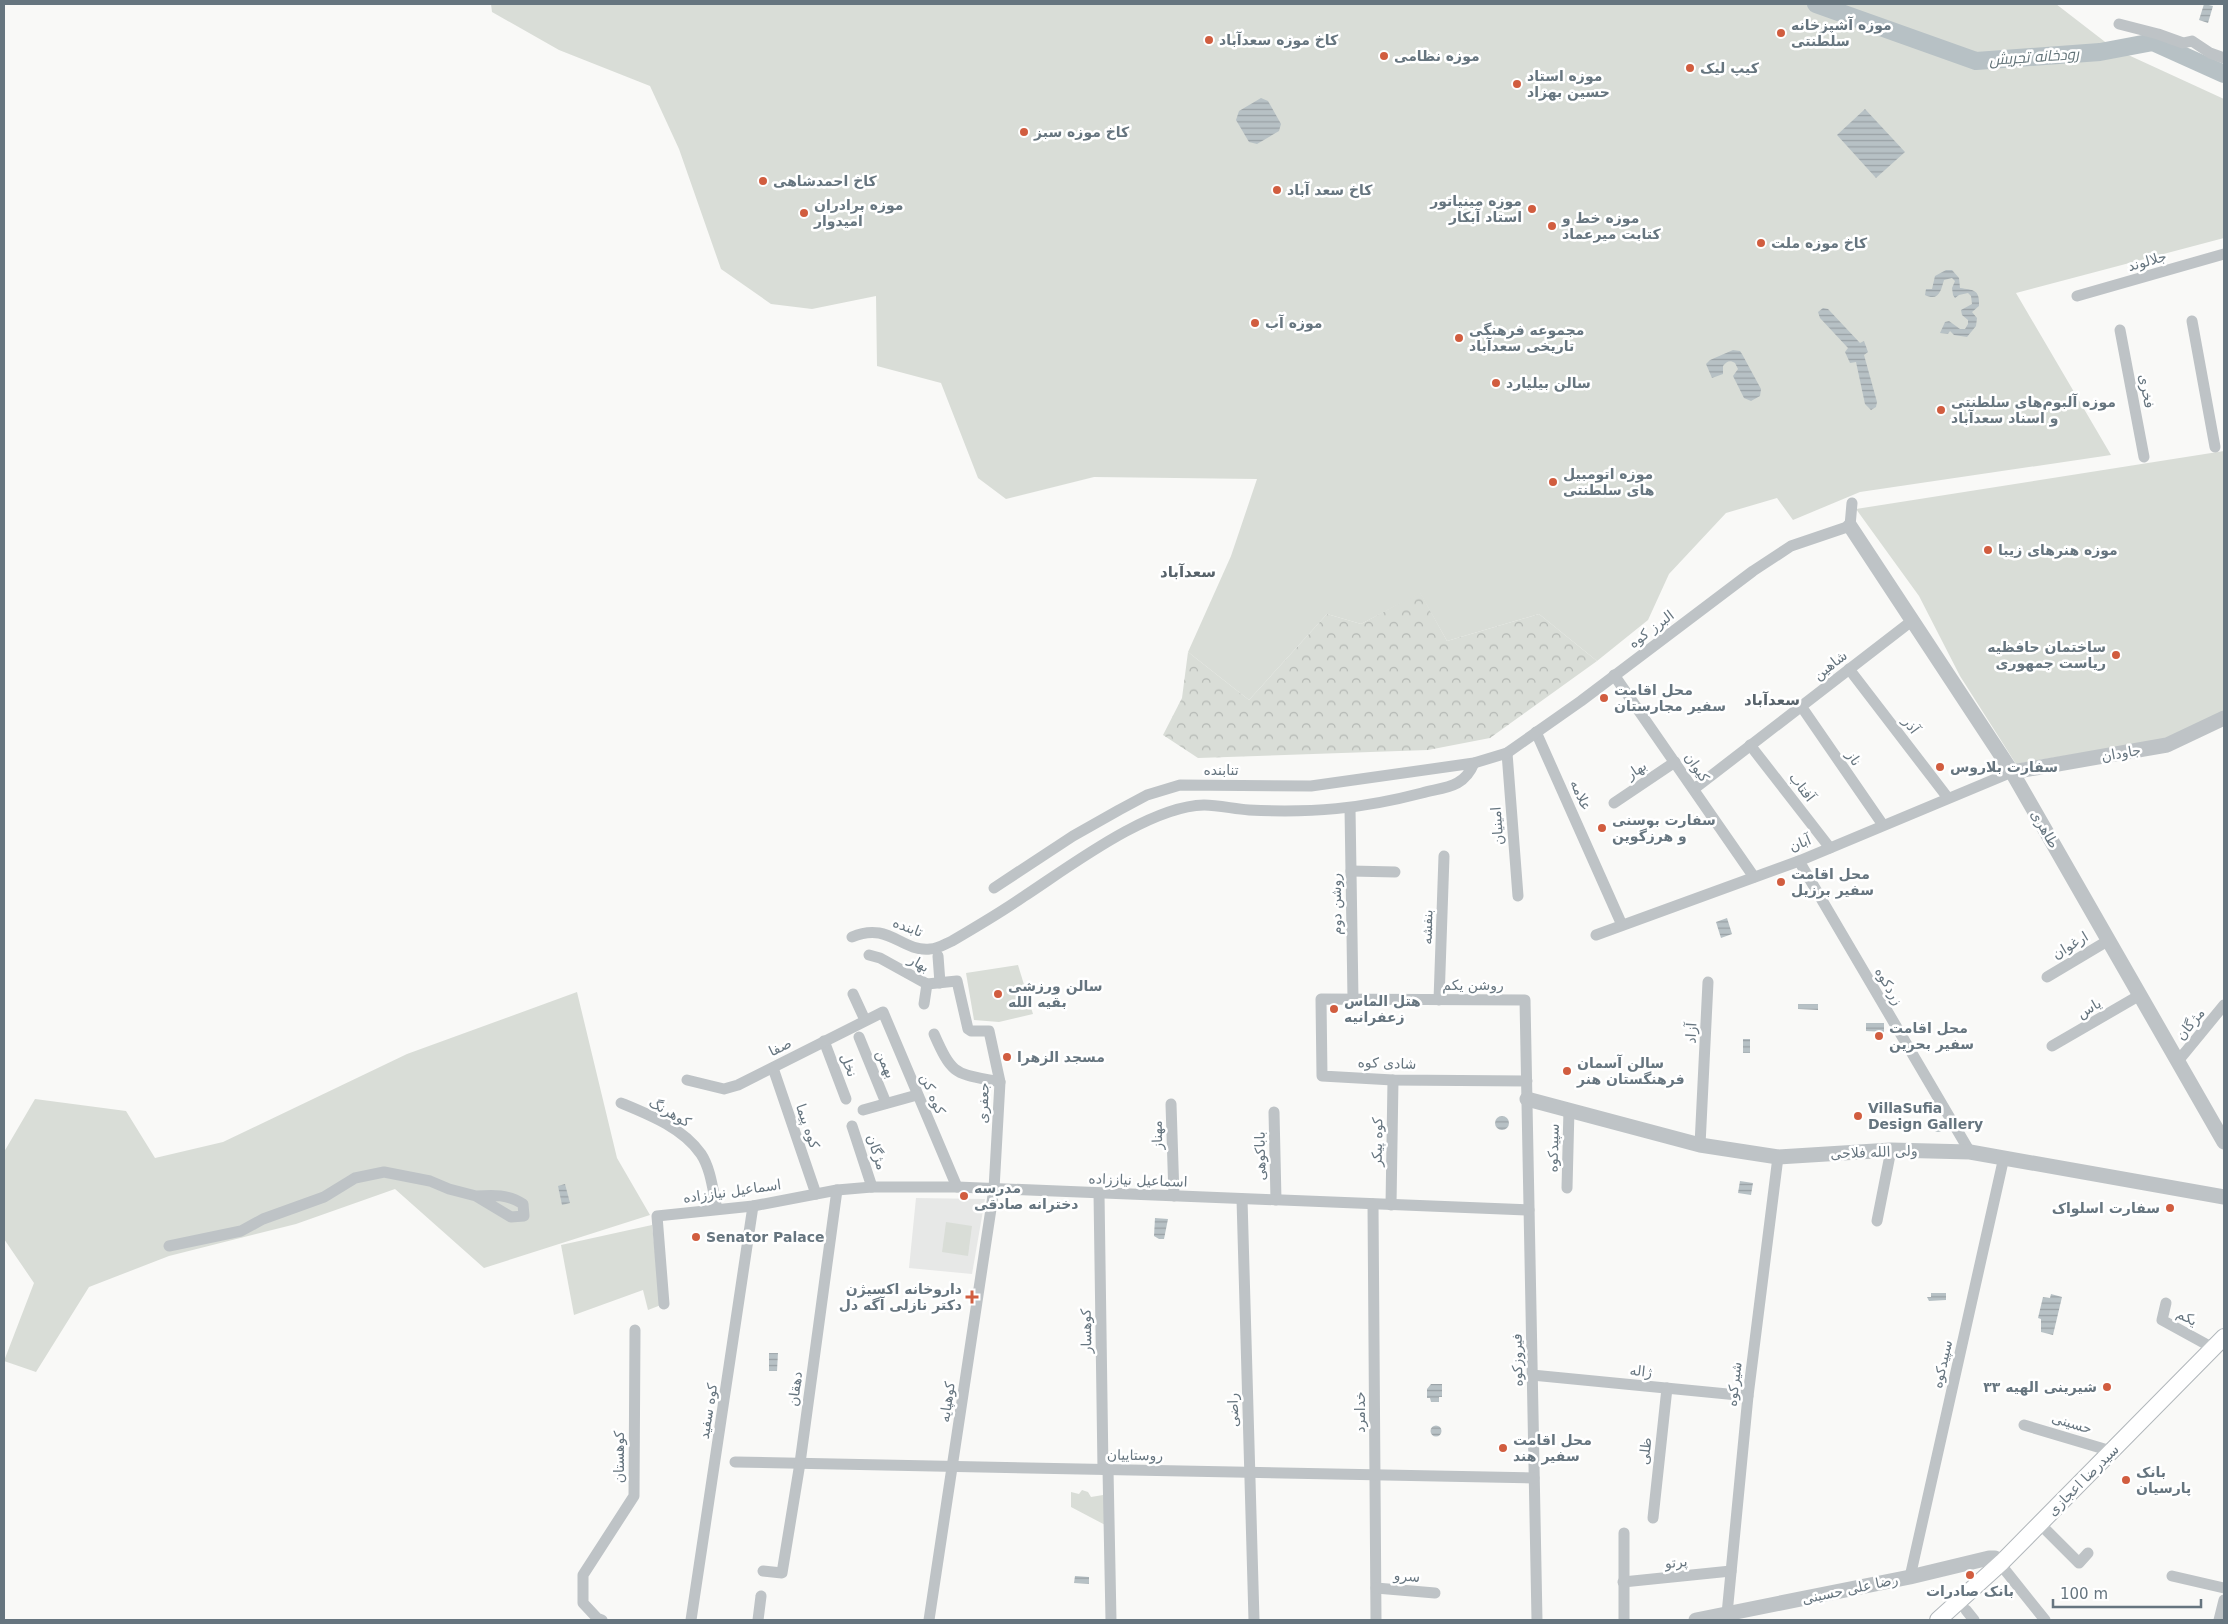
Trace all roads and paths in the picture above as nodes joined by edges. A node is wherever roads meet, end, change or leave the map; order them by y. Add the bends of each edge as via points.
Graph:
1 (2119, 24) dead end
2 (2224, 58) edge
3 (2224, 254) edge
4 (2077, 296) dead end
5 (2192, 321) dead end
6 (2120, 330) dead end
7 (2215, 447) dead end
8 (2144, 457) dead end
9 (1852, 503) dead end
10 (1850, 526) junction
11 (1913, 620) junction
12 (1849, 669) junction
13 (1614, 675) junction
14 (1801, 706) junction
15 (2224, 718) edge
16 (1536, 732) junction
17 (1750, 746) junction
18 (1507, 753) junction
19 (1675, 762) junction
20 (1474, 763) junction
21 (2012, 772) junction
22 (1694, 789) junction
23 (1948, 798) junction
24 (1614, 803) dead end
25 (1350, 808) junction
26 (1883, 826) junction
27 (1830, 848) junction
28 (1444, 856) dead end
29 (1798, 861) junction
30 (1351, 871) junction
31 (1395, 872) dead end
32 (1754, 877) junction
33 (994, 888) dead end
34 (1518, 896) dead end
35 (1622, 925) junction
36 (1596, 935) dead end
37 (852, 937) dead end
38 (2109, 940) junction
39 (869, 954) dead end
40 (938, 956) dead end
41 (2047, 977) dead end
42 (957, 981) joint
43 (1708, 982) dead end
44 (940, 983) junction
45 (927, 984) junction
46 (853, 994) dead end
47 (2140, 995) junction
48 (1321, 999) joint
49 (1353, 999) junction
50 (1439, 1000) junction
51 (924, 1004) dead end
52 (2224, 1007) edge
53 (883, 1012) joint
54 (865, 1020) junction
55 (934, 1034) dead end
56 (859, 1037) dead end
57 (824, 1042) junction
58 (2052, 1046) dead end
59 (2178, 1061) junction
60 (773, 1068) junction
61 (687, 1080) dead end
62 (1393, 1080) junction
63 (1527, 1081) junction
64 (1000, 1082) junction
65 (917, 1095) junction
66 (1527, 1098) junction
67 (846, 1099) dead end
68 (621, 1103) dead end
69 (886, 1103) junction
70 (1170, 1104) dead end
71 (1570, 1109) junction
72 (863, 1110) dead end
73 (1274, 1112) dead end
74 (852, 1126) dead end
75 (2224, 1142) edge
76 (1700, 1144) junction
77 (1890, 1150) junction
78 (1970, 1152) junction
79 (1778, 1157) junction
80 (2004, 1157) junction
81 (872, 1187) junction
82 (957, 1187) junction
83 (1567, 1188) dead end
84 (994, 1189) junction
85 (837, 1190) junction
86 (1099, 1193) junction
87 (816, 1194) junction
88 (476, 1196) dead end
89 (1174, 1196) junction
90 (2224, 1197) edge
91 (1242, 1199) junction
92 (1276, 1200) junction
93 (1373, 1204) junction
94 (1391, 1205) junction
95 (754, 1206) junction
96 (717, 1210) junction
97 (1529, 1210) junction
98 (1877, 1221) dead end
99 (169, 1246) dead end
100 (2166, 1303) dead end
101 (664, 1304) dead end
102 (635, 1330) dead end
103 (2221, 1345) edge
104 (1532, 1375) junction
105 (1667, 1388) junction
106 (1748, 1396) junction
107 (2024, 1424) dead end
108 (2111, 1451) junction
109 (735, 1462) dead end
110 (800, 1463) junction
111 (952, 1466) junction
112 (1106, 1469) junction
113 (1250, 1472) junction
114 (1375, 1474) junction
115 (1534, 1478) junction
116 (1653, 1518) dead end
117 (2046, 1530) junction
118 (1624, 1533) dead end
119 (2088, 1553) dead end
120 (2004, 1566) junction
121 (763, 1571) dead end
122 (1732, 1571) junction
123 (2172, 1576) dead end
124 (1910, 1577) junction
125 (1623, 1582) junction
126 (1376, 1588) junction
127 (2224, 1588) edge
128 (1435, 1593) dead end
129 (761, 1596) dead end
130 (2224, 1600) edge
131 (1727, 1614) junction
132 (1964, 1617) edge
133 (602, 1620) edge
134 (691, 1620) edge
135 (758, 1620) edge
136 (929, 1620) edge
137 (1110, 1620) edge
138 (1254, 1620) edge
139 (1376, 1620) edge
140 (1537, 1620) edge
141 (1624, 1620) edge
142 (1696, 1620) edge
143 (1938, 1620) edge
144 (2045, 1620) edge
145 (2219, 1620) edge

1 - 2 street via 2183,43 2192,41
3 - 4 street, جلالوند
5 - 7 street
6 - 8 street, فخری
9 - 10 street
10 - 11 street, طاهری
10 - 13 street, البرز کوه via 1791,546
11 - 12 street, شاهین
11 - 21 street, طاهری
12 - 14 street, شاهین
12 - 23 street, آذر
13 - 16 street, البرز کوه
13 - 19 street, کیوان
14 - 17 street, شاهین
14 - 26 street, ناز
15 - 21 street, جاودان via 2167,745
16 - 18 street, البرز کوه
16 - 35 street, علامه
17 - 22 street, شاهین
17 - 27 street, آفتاب
18 - 20 street, البرز کوه
18 - 34 street, امینیان
19 - 22 street, کیوان
19 - 24 street, بهار
20 - 25 street, تابنده via 1468,776 1456,784
20 - 33 street, تنابنده via 1311,786 1180,785 1147,795 1119,810
21 - 23 street, آبان
21 - 38 street, طاهری
22 - 32 street, کیوان
23 - 26 street, آبان
25 - 30 street, روشن دوم
25 - 37 street, تابنده via 1321,811 1186,806 1159,814 1094,851 952,941 928,950 876,932 862,932
26 - 27 street, آبان
27 - 29 street, آبان
28 - 50 street, بنفشه
29 - 32 street, آبان
29 - 78 street, زردکوه
30 - 31 street
30 - 49 street, روشن دوم
32 - 35 street, آبان
35 - 36 street, آبان
38 - 41 street, ارغوان
38 - 47 street, طاهری
39 - 45 street, بهار
40 - 44 street
42 - 44 street, بهار
42 - 64 street, جعفری via 968,1029 989,1031
43 - 76 street, آزاد
44 - 45 street, بهار
45 - 51 street
46 - 54 street
47 - 58 street, یاس
47 - 59 street, طاهری
48 - 49 street, روشن یکم
48 - 62 street, شادی کوه via 1322,1076
49 - 50 street, روشن یکم
50 - 63 street, روشن یکم via 1526,1000
52 - 59 street, مژگان
53 - 54 street, صفا
53 - 65 street, کوه کن
54 - 57 street, صفا
55 - 64 street via 954,1071
56 - 69 street, بهمن
57 - 60 street, صفا
57 - 67 street, نخل
59 - 75 street, طاهری
60 - 61 street, صفا via 724,1089
60 - 87 street, کوه پیما
62 - 63 street, شادی کوه
62 - 94 street, کوه پیکر
63 - 66 street, روشن یکم
64 - 84 street, جعفری
65 - 69 street
65 - 82 street, کوه کن
66 - 71 street, ولی‌ الله فلاحی
66 - 97 street, فیروزکوه
68 - 96 street, کوهرنگ via 651,1116 687,1138 702,1155
69 - 72 street
70 - 89 street, مهناز
71 - 76 street, ولی‌ الله فلاحی
71 - 83 street, سپیدکوه
73 - 92 street, باباکوهی
74 - 81 street, مژگان
76 - 79 street, ولی‌ الله فلاحی
77 - 78 street, ولی‌ الله فلاحی
77 - 79 street, ولی‌ الله فلاحی
77 - 98 street
78 - 80 street, ولی‌ الله فلاحی
79 - 106 street, شیرکوه
80 - 90 street, ولی‌ الله فلاحی
80 - 124 street, سپیدکوه
81 - 82 street, اسماعیل نیاززاده
81 - 85 street, اسماعیل نیاززاده
82 - 84 street, اسماعیل نیاززاده
84 - 86 street, اسماعیل نیاززاده
84 - 111 street, کوهپایه
85 - 87 street, اسماعیل نیاززاده
85 - 110 street, دهقان
86 - 89 street, اسماعیل نیاززاده
86 - 112 street, کوهسار
87 - 95 street, اسماعیل نیاززاده
88 - 99 street via 430,1181 384,1172 355,1178 324,1197 240,1230
89 - 91 street, اسماعیل نیاززاده
91 - 92 street, اسماعیل نیاززاده
91 - 113 street, راضی
92 - 93 street, اسماعیل نیاززاده
93 - 94 street, اسماعیل نیاززاده
93 - 114 street, خدامرد
94 - 97 street, اسماعیل نیاززاده
95 - 96 street, اسماعیل نیاززاده
95 - 134 street, کوه سفید
96 - 101 street, اسماعیل نیاززاده via 657,1216
97 - 104 street, فیروزکوه
100 - 103 street, یکم via 2162,1320
102 - 133 street, کوهستان via 634,1496 583,1575 583,1603
103 - 108 main road, سیدرضا اعجازی
103 - 117 main road, سیدرضا اعجازی
104 - 105 street, ژاله
104 - 115 street, فیروزکوه
105 - 106 street, ژاله
105 - 116 street, ظلی
106 - 122 street, شیرکوه
107 - 108 street, حسینی
108 - 120 main road, سیدرضا اعجازی
109 - 110 street, روستاییان
110 - 111 street, روستاییان
110 - 121 street, دهقان via 782,1572
111 - 112 street, روستاییان
111 - 136 street, کوهپایه
112 - 113 street, روستاییان
112 - 137 street, کوهسار
113 - 114 street, روستاییان
113 - 138 street, راضی
114 - 115 street, روستاییان
114 - 126 street, خدامرد
115 - 140 street, فیروزکوه
117 - 119 street via 2079,1563
117 - 120 main road, سیدرضا اعجازی
118 - 125 street
120 - 124 street, رضا علی حسینی via 1995,1558 1989,1558
120 - 132 main road, سیدرضا اعجازی
120 - 143 main road, سیدرضا اعجازی
120 - 144 street
122 - 125 street, پرتو
122 - 131 street, شیرکوه
123 - 127 street
124 - 131 street, رضا علی حسینی
125 - 141 street
126 - 128 street, سرو
126 - 139 street, خدامرد
129 - 135 street
130 - 145 street
131 - 142 street, رضا علی حسینی

